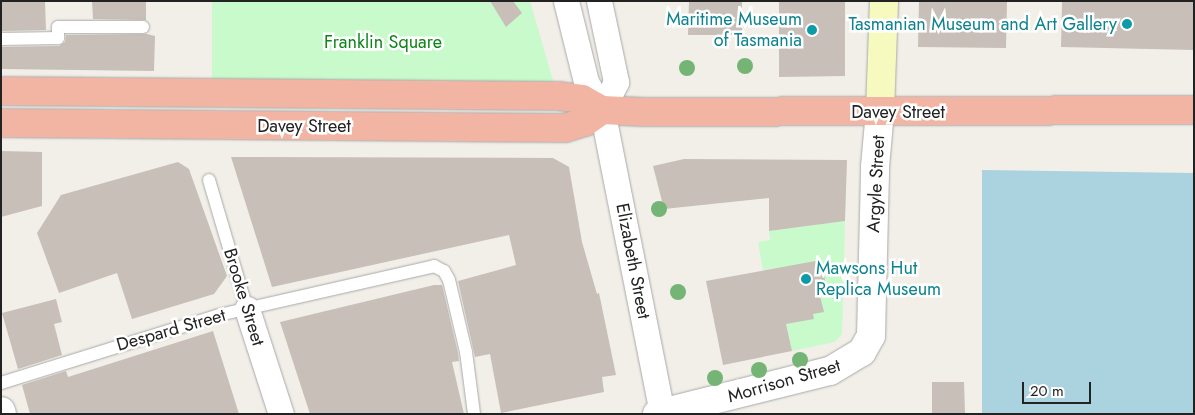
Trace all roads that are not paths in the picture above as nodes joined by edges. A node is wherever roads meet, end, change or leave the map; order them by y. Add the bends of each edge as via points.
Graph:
1 (566, 1) edge
2 (599, 1) edge
3 (884, 1) edge
4 (143, 27) dead end
5 (1, 39) edge
6 (1, 91) edge
7 (602, 110) junction
8 (1194, 110) edge
9 (880, 111) junction
10 (1, 123) edge
11 (209, 180) dead end
12 (247, 309) junction
13 (871, 336) joint
14 (1, 383) edge
15 (660, 413) edge
16 (281, 414) edge
17 (474, 414) edge

1 - 7 street, Elizabeth Street via 586,82
2 - 7 street via 616,82
3 - 9 main road, Argyle Street
4 - 5 lane via 58,27 58,38
6 - 7 highway, Davey Street via 558,96 582,100
7 - 9 highway, Davey Street
7 - 10 highway, Davey Street via 585,122 565,128
7 - 15 street, Elizabeth Street
8 - 9 highway, Davey Street
9 - 13 street, Argyle Street via 875,167
11 - 12 lane, Brooke Street
12 - 14 lane, Despard Street
12 - 16 street, Brooke Street
12 - 17 lane, Despard Street via 431,266 442,268 448,276 466,352
13 - 15 street, Morrison Street via 862,352 830,370

